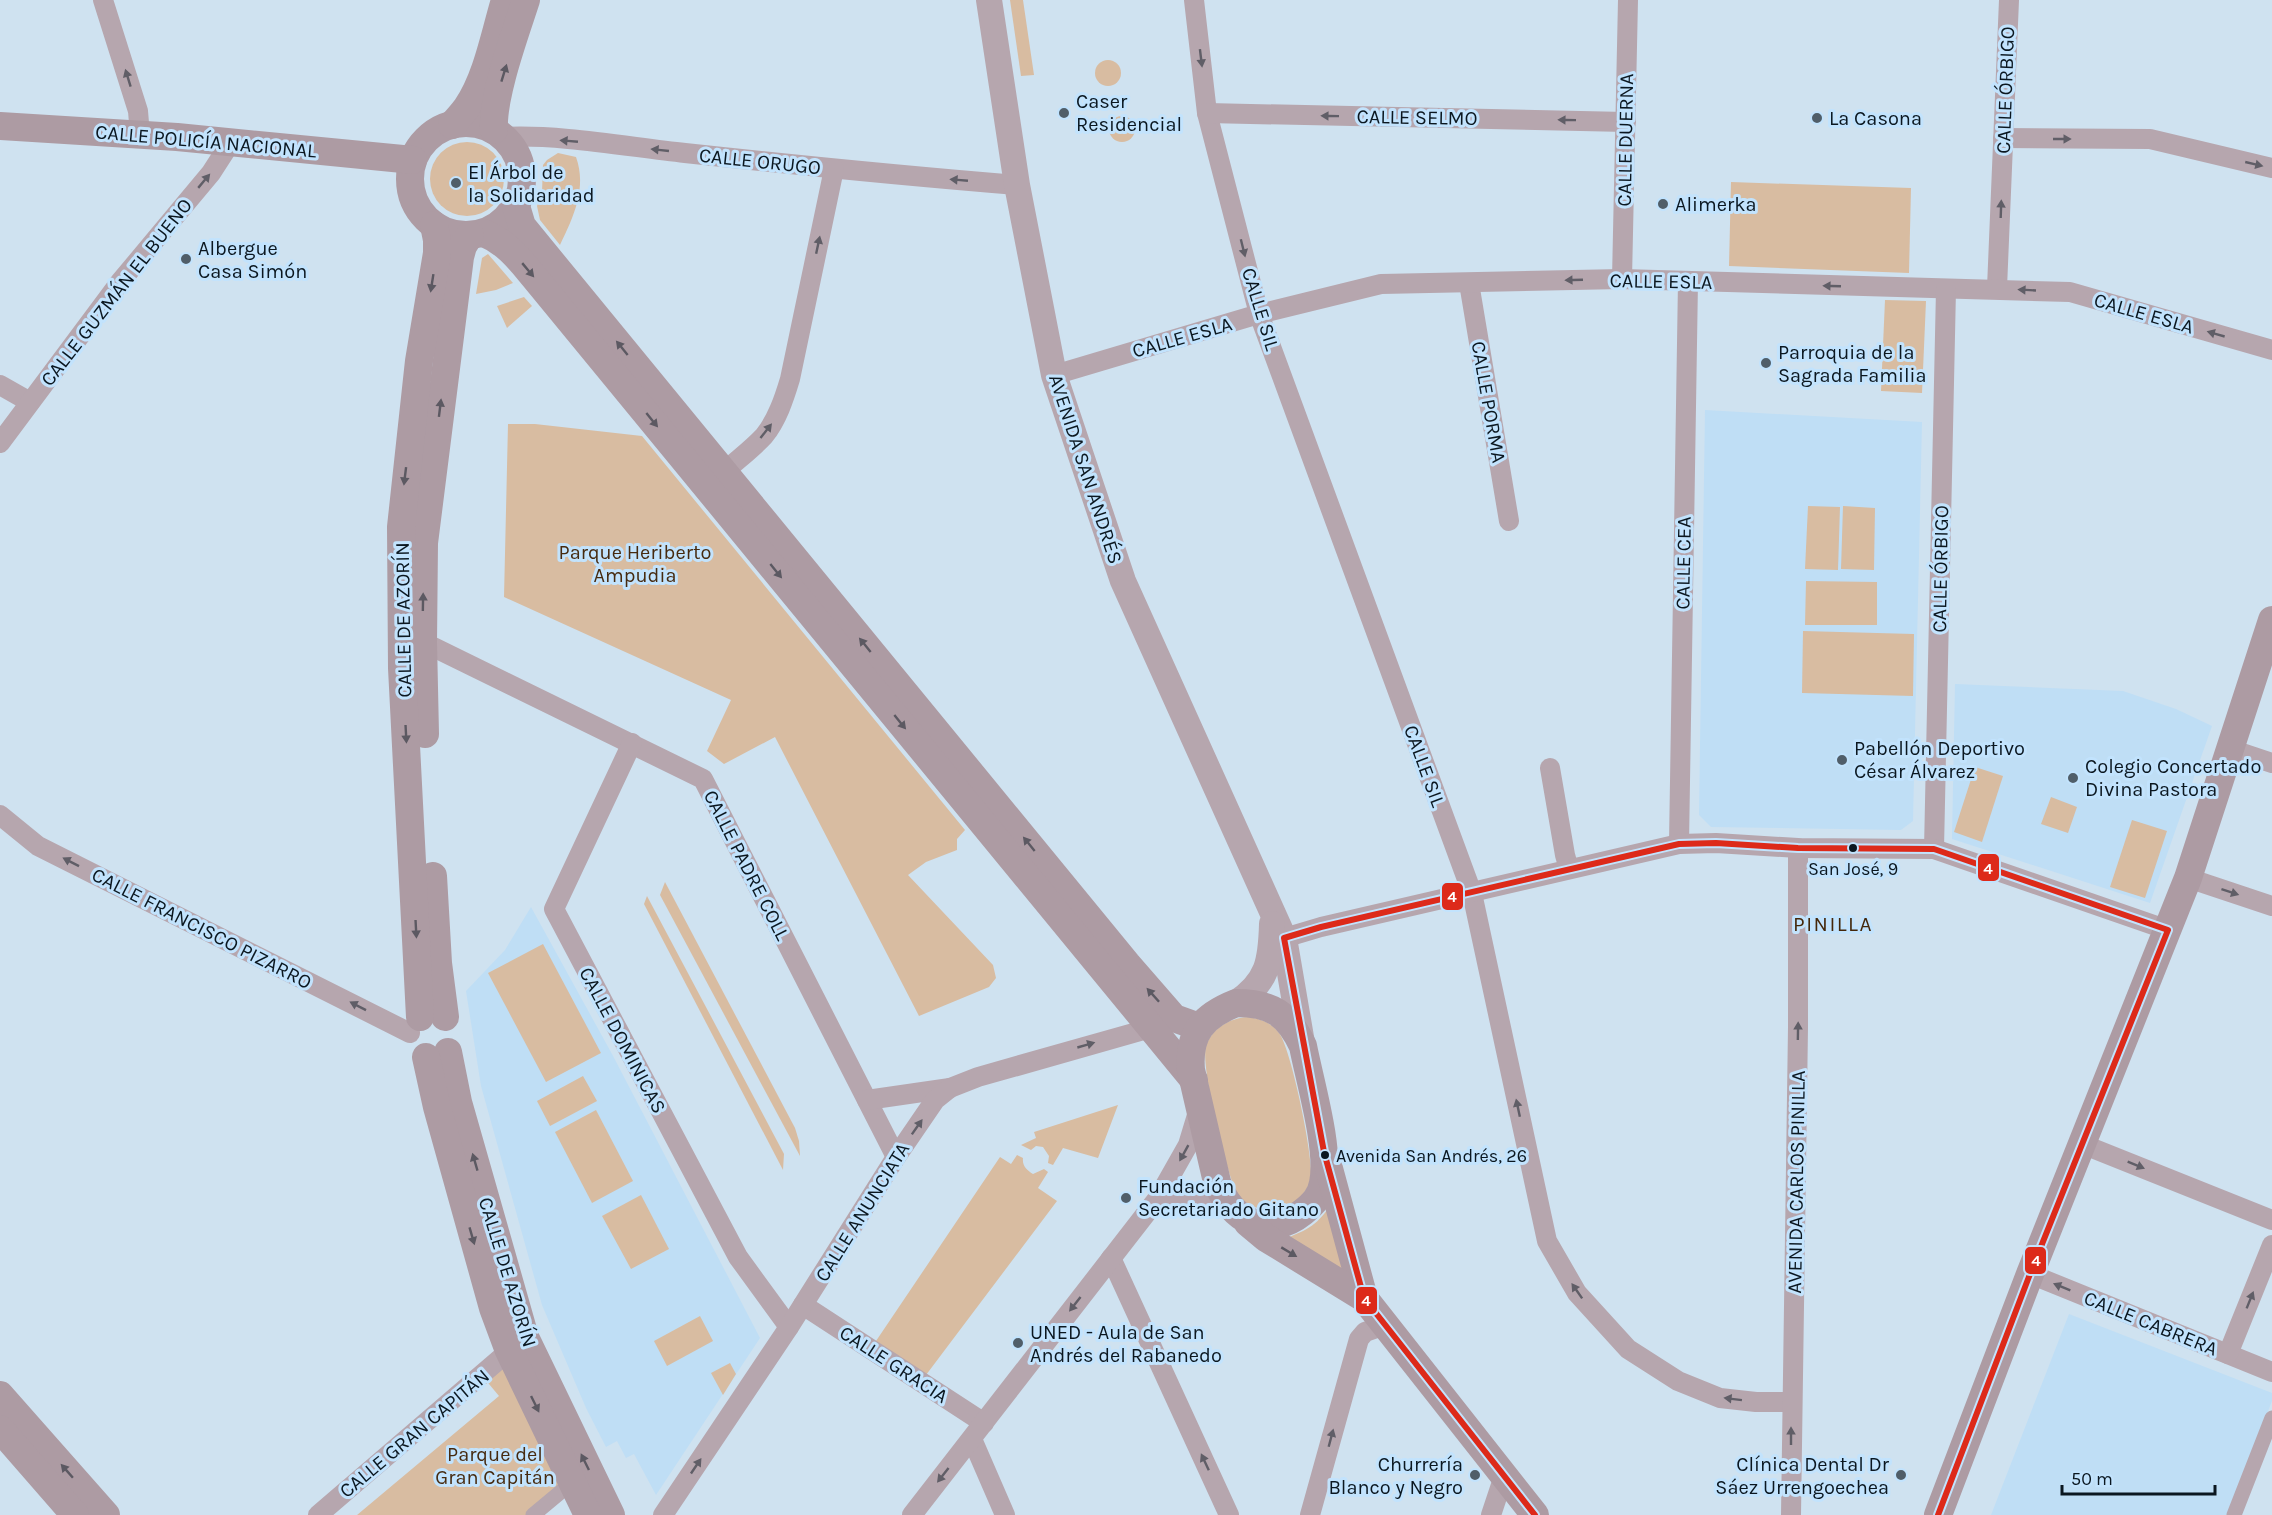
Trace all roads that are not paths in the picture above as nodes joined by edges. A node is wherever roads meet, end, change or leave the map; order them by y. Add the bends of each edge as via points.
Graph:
1 (104, 0) edge
2 (505, 0) edge
3 (526, 0) edge
4 (989, 0) edge
5 (1194, 0) edge
6 (1628, 0) edge
7 (2009, 0) edge
8 (1207, 113) junction
9 (1626, 122) junction
10 (452, 125) junction
11 (0, 126) edge
12 (499, 134) junction
13 (140, 135) junction
14 (2003, 138) junction
15 (231, 142) junction
16 (413, 160) junction
17 (2272, 168) edge
18 (834, 169) junction
19 (1017, 185) junction
20 (516, 206) junction
21 (434, 225) junction
22 (477, 234) junction
23 (1622, 279) junction
24 (1688, 281) junction
25 (1469, 283) junction
26 (1997, 288) junction
27 (1946, 289) junction
28 (1259, 314) junction
29 (2272, 350) edge
30 (1054, 375) junction
31 (0, 385) edge
32 (30, 402) junction
33 (0, 442) edge
34 (724, 472) junction
35 (1509, 520) dead end
36 (2271, 631) edge
37 (423, 642) junction
38 (632, 743) junction
39 (2230, 749) junction
40 (2272, 763) edge
41 (1550, 768) dead end
42 (0, 815) edge
43 (1679, 844) junction
44 (1798, 848) junction
45 (1934, 849) junction
46 (1569, 869) junction
47 (2188, 878) junction
48 (1472, 893) junction
49 (2272, 906) edge
50 (1272, 912) junction
51 (2168, 930) junction
52 (1284, 938) junction
53 (1236, 1003) junction
54 (425, 1022) junction
55 (1199, 1027) junction
56 (1151, 1028) junction
57 (1303, 1047) junction
58 (437, 1054) junction
59 (950, 1088) junction
60 (1196, 1092) junction
61 (867, 1100) junction
62 (2082, 1144) junction
63 (1324, 1152) junction
64 (896, 1157) junction
65 (1158, 1198) junction
66 (1236, 1213) junction
67 (2272, 1220) edge
68 (2272, 1245) edge
69 (1111, 1258) junction
70 (2030, 1274) junction
71 (1364, 1298) junction
72 (803, 1305) junction
73 (1384, 1325) junction
74 (789, 1327) junction
75 (509, 1352) junction
76 (2228, 1354) junction
77 (2272, 1372) edge
78 (0, 1395) edge
79 (1792, 1402) junction
80 (2272, 1418) edge
81 (984, 1423) junction
82 (0, 1429) edge
83 (972, 1439) junction
84 (1504, 1476) junction
85 (563, 1490) dead end
86 (75, 1515) edge
87 (106, 1515) edge
88 (318, 1515) edge
89 (533, 1515) edge
90 (588, 1515) edge
91 (611, 1515) edge
92 (663, 1515) edge
93 (912, 1515) edge
94 (1005, 1515) edge
95 (1229, 1515) edge
96 (1310, 1515) edge
97 (1491, 1515) edge
98 (1535, 1515) edge
99 (1791, 1515) edge
100 (1938, 1515) edge
101 (2234, 1515) edge

13 -> 1 street via 138,111
2 - 10 main road via 473,98
12 -> 3 main road via 493,120
4 - 19 street, AVENIDA SAN ANDRÉS
5 -> 8 street, CALLE SIL
6 - 9 street, CALLE DUERNA
7 - 14 street, CALLE ÓRBIGO
9 -> 8 street, CALLE SELMO
8 -> 28 street, CALLE SIL
9 - 23 street, CALLE DUERNA
10 - 12 main road via 480,125
10 - 16 main road via 428,138
11 - 13 main road, CALLE POLICÍA NACIONAL
18 -> 12 street, CALLE ORUGO
12 - 20 main road via 513,149 521,169
13 - 15 main road, CALLE POLICÍA NACIONAL
14 -> 17 street via 2150,139
26 -> 14 street, CALLE ÓRBIGO
15 - 16 main road, CALLE POLICÍA NACIONAL
32 -> 15 street, CALLE GUZMÁN EL BUENO via 120,282 211,173
16 - 21 main road via 410,189 419,210
19 -> 18 street, CALLE ORUGO
34 -> 18 street via 763,436 783,401
19 - 30 street, AVENIDA SAN ANDRÉS
20 - 22 main road via 497,226
34 -> 20 main road via 522,226
21 - 22 main road via 445,232
21 -> 54 main road, CALLE DE AZORÍN via 437,253 419,361 401,527 402,668
37 -> 22 main road, CALLE DE AZORÍN via 424,543 458,267 463,246
22 -> 56 main road via 506,245 534,277
23 - 24 street, CALLE ESLA
23 -> 25 street, CALLE ESLA
27 -> 24 street, CALLE ESLA
24 - 43 street, CALLE CEA
25 - 28 street, CALLE ESLA via 1381,284
25 - 35 street, CALLE PORMA
26 - 27 street, CALLE ESLA
29 -> 26 street, CALLE ESLA via 2070,292
27 - 45 street, CALLE ÓRBIGO
28 - 30 street, CALLE ESLA
28 - 48 street, CALLE SIL
30 - 50 street, AVENIDA SAN ANDRÉS via 1123,581
31 - 32 street
32 - 33 street, CALLE GUZMÁN EL BUENO
55 -> 34 main road via 1174,1018 1146,986
36 - 39 main road
37 - 38 street, CALLE PADRE COLL
37 - 54 main road, CALLE DE AZORÍN via 436,917
38 - 61 street, CALLE PADRE COLL via 703,779
38 - 74 street, CALLE DOMINICAS via 554,909 738,1257
39 - 40 street
39 - 47 main road
41 - 46 street
54 -> 42 street, CALLE FRANCISCO PIZARRO via 38,846
43 - 44 street
43 - 46 street
44 - 45 street
79 -> 44 street, AVENIDA CARLOS PINILLA
45 - 51 street
46 - 48 street
47 -> 49 street
47 - 51 main road
48 - 52 street
79 -> 48 street, CALLE SIL via 1720,1398 1678,1381 1629,1349 1577,1293 1547,1241
50 - 52 street, AVENIDA SAN ANDRÉS
50 - 53 street, AVENIDA SAN ANDRÉS via 1270,953 1264,974 1256,989
51 - 62 main road
52 - 57 street, AVENIDA SAN ANDRÉS
53 - 55 main road via 1209,1016
53 - 57 main road via 1264,1005 1277,1011
54 - 58 main road via 412,1045 421,1055
54 - 58 main road via 450,1021 455,1034 452,1046
55 - 60 main road via 1190,1056
59 -> 56 street, CALLE ANUNCIATA
56 - 60 main road
57 - 63 main road
58 -> 75 main road, CALLE DE AZORÍN via 437,1107 483,1275
91 -> 58 main road, CALLE DE AZORÍN via 525,1337 458,1102
59 - 61 street
64 -> 59 street, CALLE ANUNCIATA via 935,1100
60 -> 65 street via 1193,1133
60 - 66 main road via 1217,1182
61 - 64 street, CALLE PADRE COLL
62 -> 67 street
62 - 70 main road
63 - 66 main road via 1319,1196 1297,1217 1270,1227
63 - 71 main road
64 - 72 street, CALLE ANUNCIATA
65 - 66 street via 1179,1194 1197,1197
65 - 69 street
66 -> 71 main road via 1266,1238
76 -> 68 street
69 -> 81 street
95 -> 69 street
76 -> 70 street, CALLE CABRERA
70 - 100 main road
71 - 73 main road
72 - 74 street, CALLE ANUNCIATA
72 - 81 street, CALLE GRACIA
73 - 84 main road
96 -> 73 street via 1359,1339 1365,1332
92 -> 74 street, CALLE ANUNCIATA
75 - 88 street, CALLE GRAN CAPITÁN
75 -> 90 main road, CALLE DE AZORÍN
76 - 77 street, CALLE CABRERA
87 -> 78 main road
99 -> 79 street, AVENIDA CARLOS PINILLA
80 - 101 street
81 - 83 street
82 - 86 main road
83 -> 93 street
83 - 94 street
84 - 97 street
84 - 98 main road
85 - 89 street

